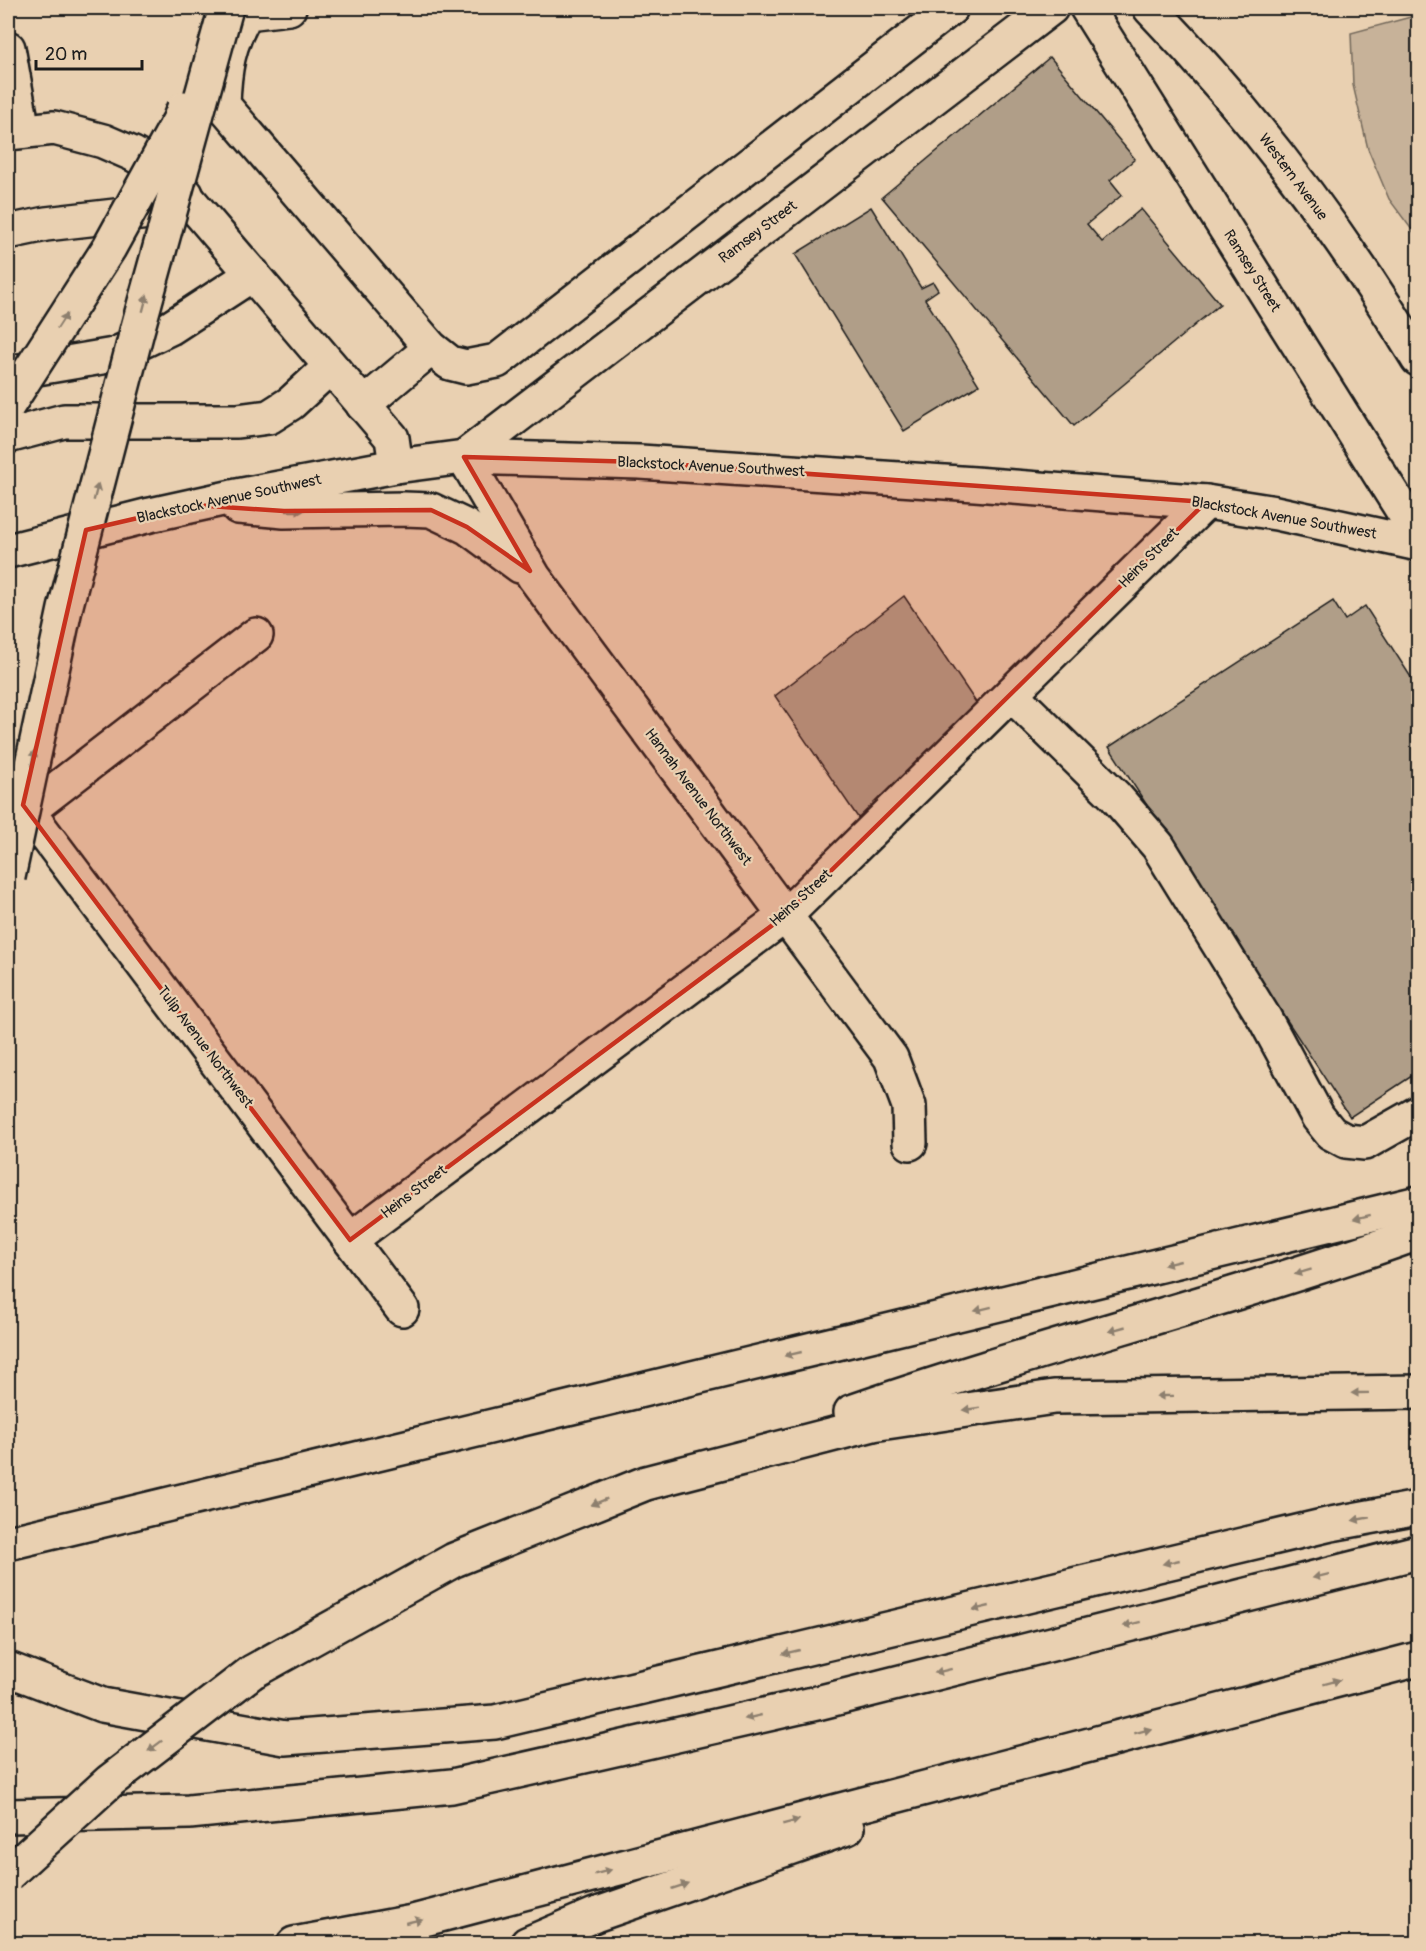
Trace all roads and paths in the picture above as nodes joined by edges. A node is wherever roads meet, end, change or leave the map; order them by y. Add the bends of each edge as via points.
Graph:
1 (224, 8) edge
2 (289, 8) edge
3 (951, 8) edge
4 (1051, 8) edge
5 (1087, 8) edge
6 (1150, 8) edge
7 (8, 48) edge
8 (15, 132) edge
9 (186, 194) junction
10 (8, 232) edge
11 (253, 274) junction
12 (431, 348) junction
13 (1419, 359) edge
14 (330, 367) junction
15 (8, 373) edge
16 (8, 405) edge
17 (363, 405) junction
18 (8, 436) edge
19 (464, 457) junction
20 (396, 466) junction
21 (1206, 502) junction
22 (194, 505) junction
23 (1419, 535) edge
24 (1419, 544) edge
25 (20, 547) edge
26 (8, 571) edge
27 (534, 578) junction
28 (256, 635) dead end
29 (1011, 694) junction
30 (8, 785) edge
31 (28, 811) junction
32 (8, 877) edge
33 (786, 915) junction
34 (1419, 1113) edge
35 (910, 1143) dead end
36 (1419, 1203) edge
37 (1419, 1233) edge
38 (350, 1240) junction
39 (402, 1309) dead end
40 (1419, 1392) edge
41 (646, 1483) junction
42 (1419, 1508) edge
43 (8, 1543) edge
44 (1419, 1552) edge
45 (1419, 1659) edge
46 (8, 1669) edge
47 (1087, 1745) junction
48 (8, 1816) edge
49 (8, 1874) edge
50 (294, 1944) edge
51 (527, 1944) edge

16 -> 1 main road, bridge via 109,248 173,131
32 -> 1 main road, bridge via 65,609
2 - 12 main road via 247,13 237,28 224,69 223,105
3 - 12 main road via 498,361 466,367 450,363
4 - 19 main road, Ramsey Street
5 - 23 main road, Ramsey Street
6 - 13 main road, Western Avenue via 1200,60 1260,133 1328,222
7 - 8 main road
8 - 9 main road via 54,129 103,141 165,172
9 - 10 main road via 158,210
9 - 11 main road
11 - 14 main road
11 - 15 main road via 170,328 114,355
12 - 17 main road
14 - 17 main road
14 - 18 main road via 291,404 269,417 237,421 64,421
17 - 20 main road via 392,438
19 - 20 main road, Blackstock Avenue Southwest
19 - 21 main road, Blackstock Avenue Southwest via 640,462
19 - 27 main road, Hannah Avenue Northwest
20 - 22 main road, Blackstock Avenue Southwest
21 - 24 main road, Blackstock Avenue Southwest
21 - 29 main road, Heins Street
22 - 25 main road, Blackstock Avenue Southwest
22 -> 27 main road via 285,511 431,510 467,527
25 - 26 main road
27 - 33 main road, Hannah Avenue Northwest
28 - 31 main road
29 - 33 main road, Heins Street
29 - 34 main road via 1115,796 1158,846 1331,1133 1346,1141 1365,1143
30 - 31 main road, Tulip Avenue Northwest
31 - 38 main road, Tulip Avenue Northwest
33 - 35 main road, Hannah Avenue Northwest via 891,1058 909,1106
33 - 38 main road, Heins Street
36 -> 43 main road
37 -> 41 main road via 1346,1259 942,1380
38 - 39 main road, Tulip Avenue Northwest
40 -> 41 main road via 1054,1397 873,1424
41 -> 49 main road, bridge via 454,1560 252,1672 110,1781
42 -> 46 main road via 1331,1524 495,1722 285,1738 102,1705
44 -> 48 main road via 817,1703 452,1786 189,1812
47 -> 45 main road
50 -> 47 main road via 413,1922
51 -> 47 main road via 595,1915

